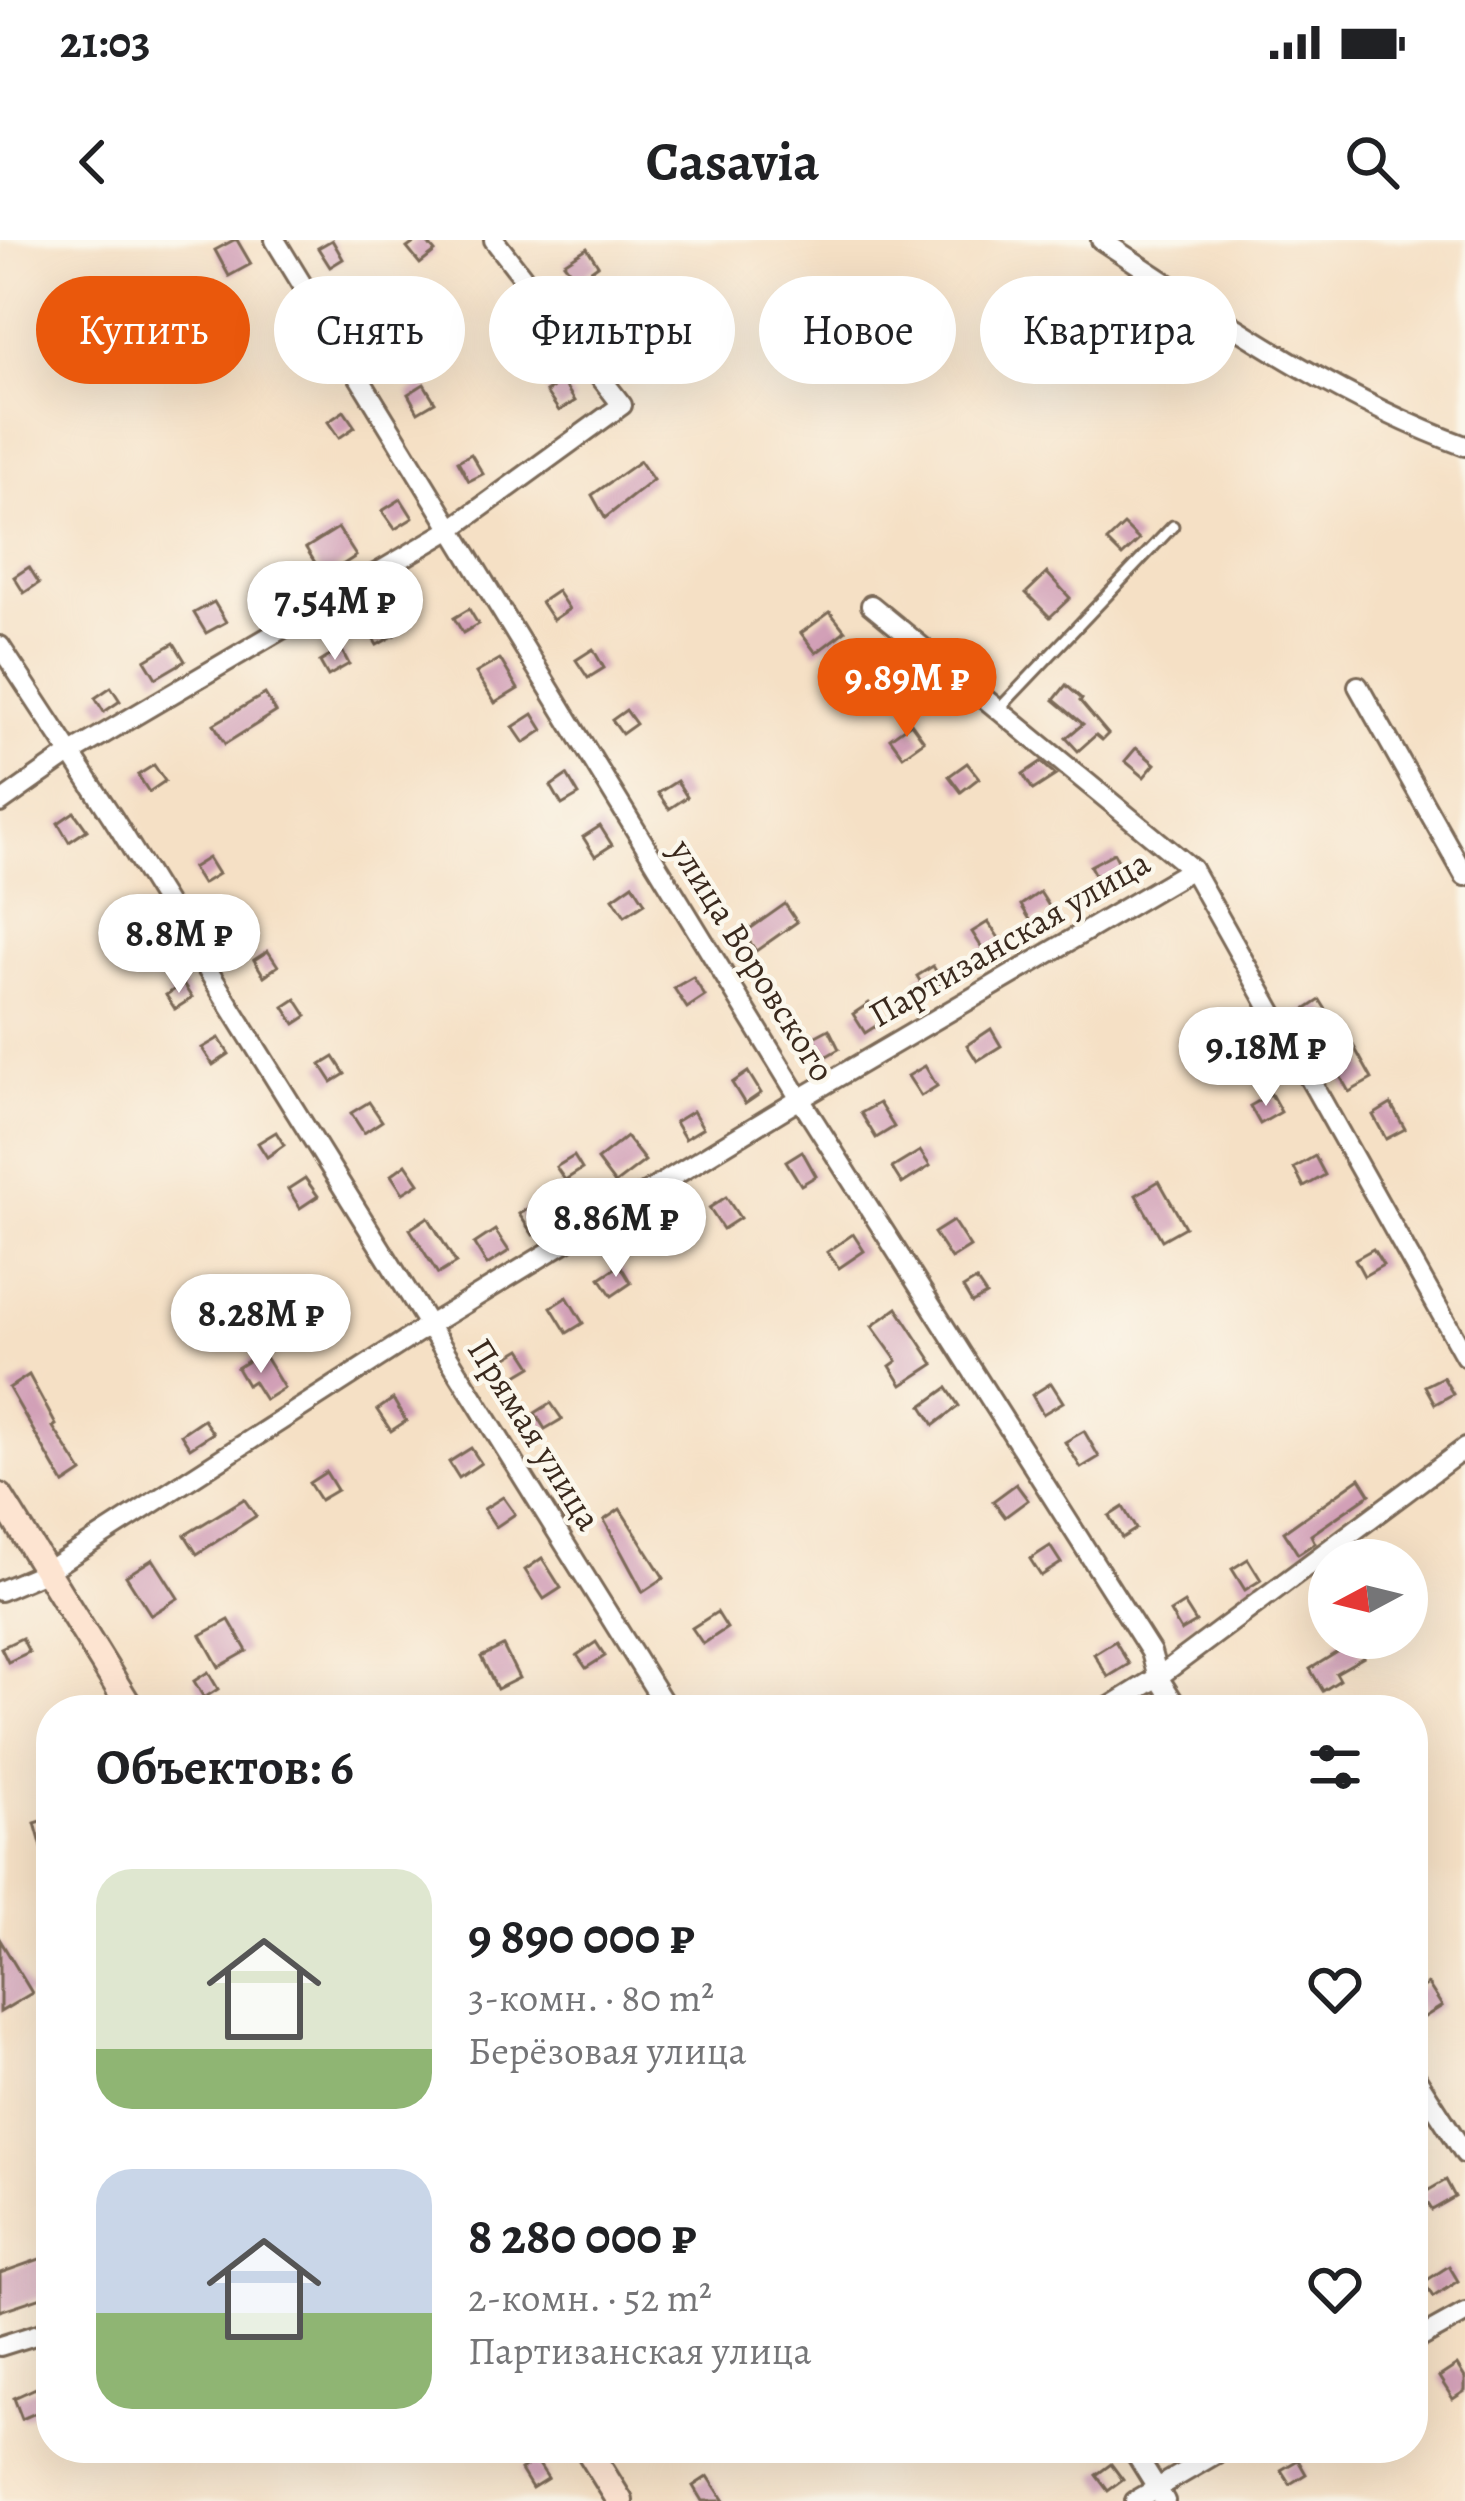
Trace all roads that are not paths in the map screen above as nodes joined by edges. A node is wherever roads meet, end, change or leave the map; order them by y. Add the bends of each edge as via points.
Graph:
1 (275, 240) edge
2 (494, 240) edge
3 (1101, 240) edge
4 (1465, 446) edge
5 (1173, 526) dead end
6 (450, 530) junction
7 (871, 605) dead end
8 (0, 646) edge
9 (1358, 686) dead end
10 (998, 710) junction
11 (68, 755) junction
12 (0, 803) edge
13 (1192, 869) junction
14 (1465, 876) edge
15 (800, 1099) junction
16 (426, 1327) junction
17 (1465, 1356) edge
18 (1465, 1448) edge
19 (0, 1496) edge
20 (47, 1570) junction
21 (0, 1591) edge
22 (1158, 1677) junction
23 (124, 1695) edge
24 (659, 1695) edge
25 (1129, 1695) edge
26 (1169, 1695) edge
27 (1428, 2096) edge
28 (1465, 2154) edge
29 (1465, 2313) edge
30 (1428, 2334) edge
31 (36, 2335) edge
32 (0, 2346) edge
33 (596, 2463) edge
34 (1141, 2463) edge
35 (1205, 2463) edge
36 (1161, 2494) edge
37 (620, 2501) edge
38 (1135, 2501) edge

1 - 6 street, улица Воровского
2 - 6 street via 622,405
3 - 4 street via 1244,333 1409,426
5 - 10 lane
6 - 11 street
6 - 15 street, улица Воровского
7 - 10 street
8 - 11 street, Прямая улица
9 - 14 street
10 - 13 street
11 - 12 street
11 - 16 street, Прямая улица
13 - 15 street, Партизанская улица
13 - 17 street
15 - 16 street, Партизанская улица
15 - 22 street, улица Воровского via 1151,1652
16 - 20 street, Партизанская улица
16 - 24 street, Прямая улица
18 - 22 street
19 - 20 street
20 - 21 street, Партизанская улица
20 - 23 street
22 - 25 street
22 - 26 street, улица Воровского
27 - 28 street
29 - 30 street
31 - 32 street
33 - 37 street
34 - 36 street
35 - 36 street
36 - 38 street

